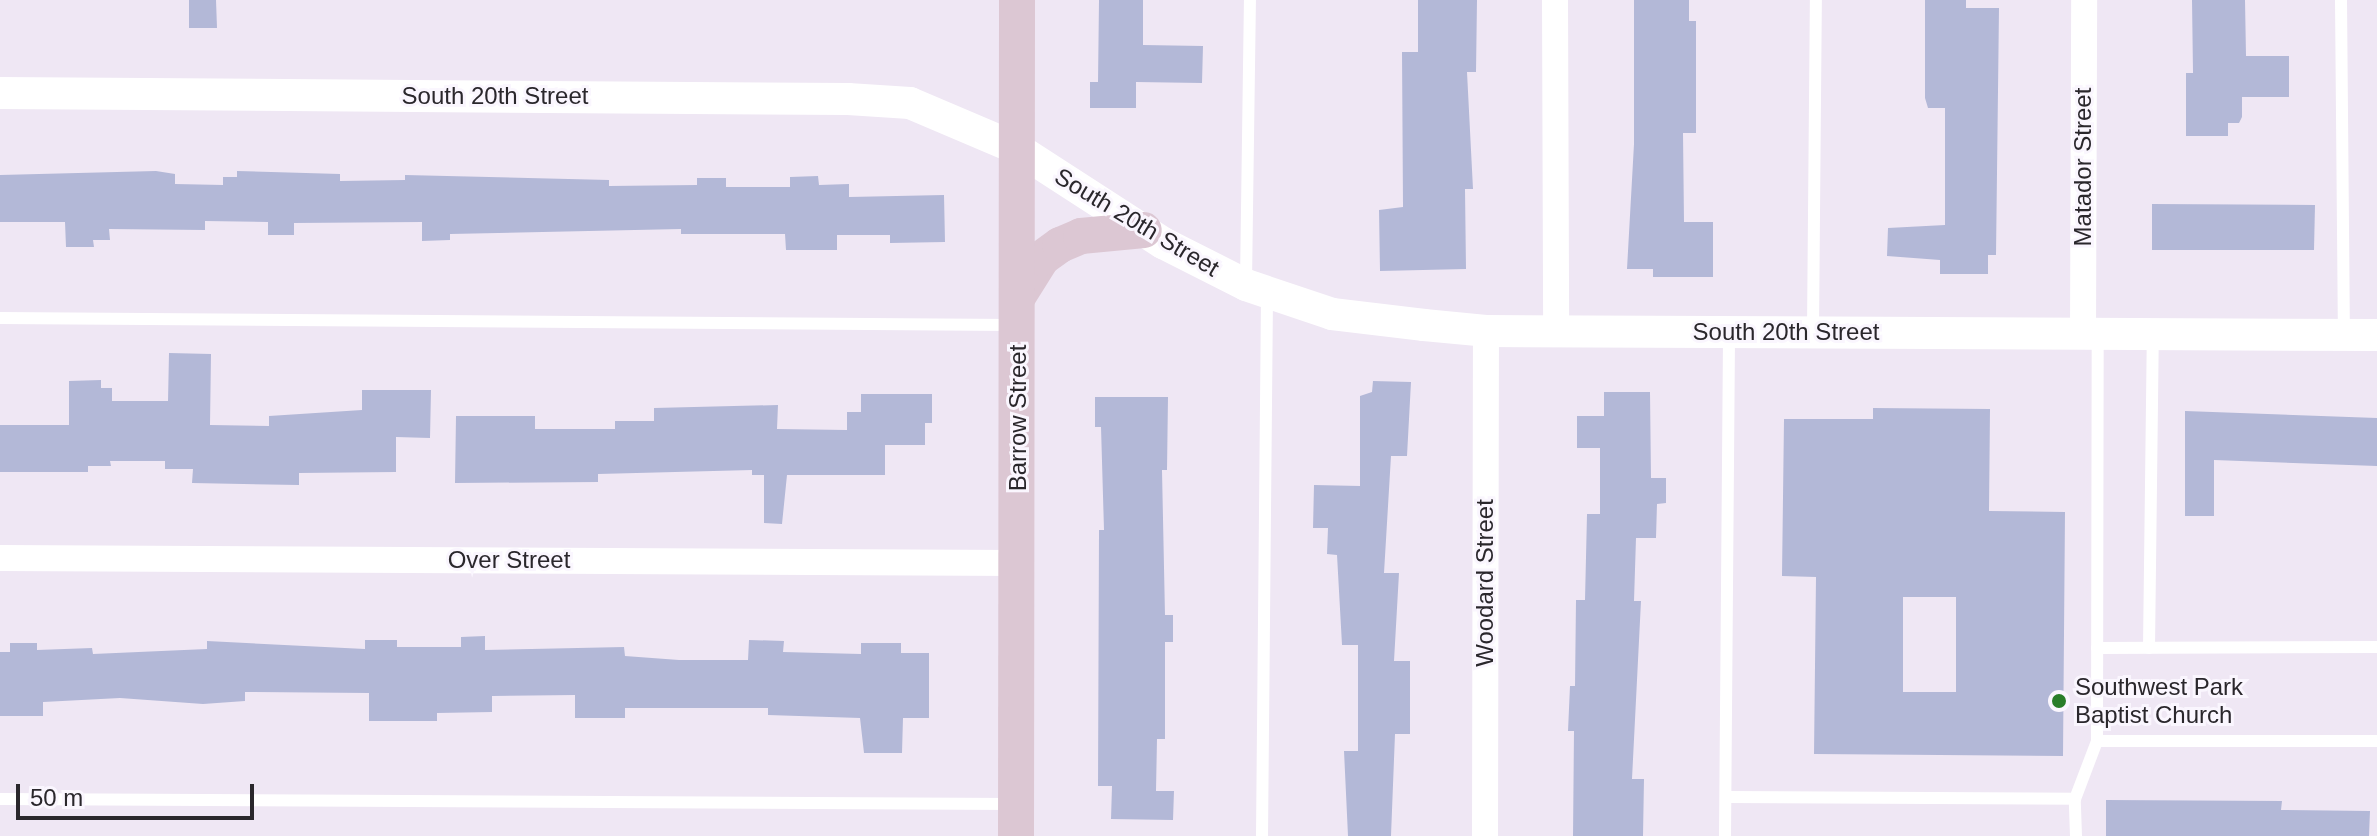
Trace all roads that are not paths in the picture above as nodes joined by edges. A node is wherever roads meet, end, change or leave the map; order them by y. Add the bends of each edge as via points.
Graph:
1 (1017, 0) edge
2 (1250, 0) edge
3 (1555, 0) edge
4 (1816, 0) edge
5 (2084, 0) edge
6 (2341, 0) edge
7 (0, 93) edge
8 (1016, 148) junction
9 (1144, 230) junction
10 (1257, 289) junction
11 (1017, 312) junction
12 (0, 318) edge
13 (1486, 331) junction
14 (1556, 331) junction
15 (1729, 332) junction
16 (1813, 333) junction
17 (2090, 334) junction
18 (2153, 334) junction
19 (2344, 335) junction
20 (2377, 335) edge
21 (0, 558) edge
22 (1019, 563) junction
23 (2377, 647) edge
24 (2097, 648) junction
25 (2149, 648) junction
26 (2097, 741) junction
27 (2377, 741) edge
28 (1726, 797) junction
29 (0, 799) edge
30 (2075, 799) junction
31 (1016, 820) edge
32 (1262, 836) edge
33 (1485, 836) edge
34 (1725, 836) edge
35 (2076, 836) edge

1 - 8 main road, Barrow Street
2 - 10 lane
3 - 14 street
4 - 16 lane
5 - 17 street, Matador Street
6 - 19 lane
7 - 8 street, South 20th Street via 848,99 910,103
8 - 9 street, South 20th Street
8 - 11 main road, Barrow Street
9 - 10 street, South 20th Street
9 - 11 main road via 1081,236 1060,245 1042,258
10 - 13 street, South 20th Street via 1332,314
10 - 32 lane
11 - 12 lane
11 - 22 main road, Barrow Street
13 - 14 street, South 20th Street
13 - 33 street, Woodard Street
14 - 15 street, South 20th Street
15 - 16 street, South 20th Street
15 - 28 lane
16 - 17 street, South 20th Street
17 - 18 street, South 20th Street
17 - 24 lane
18 - 19 street, South 20th Street
18 - 25 lane
19 - 20 street, South 20th Street
21 - 22 street, Over Street
22 - 31 main road, Barrow Street
23 - 25 lane
24 - 25 lane
24 - 26 lane
26 - 27 lane
26 - 30 lane
28 - 30 lane
28 - 34 lane
29 - 31 lane
30 - 35 lane

